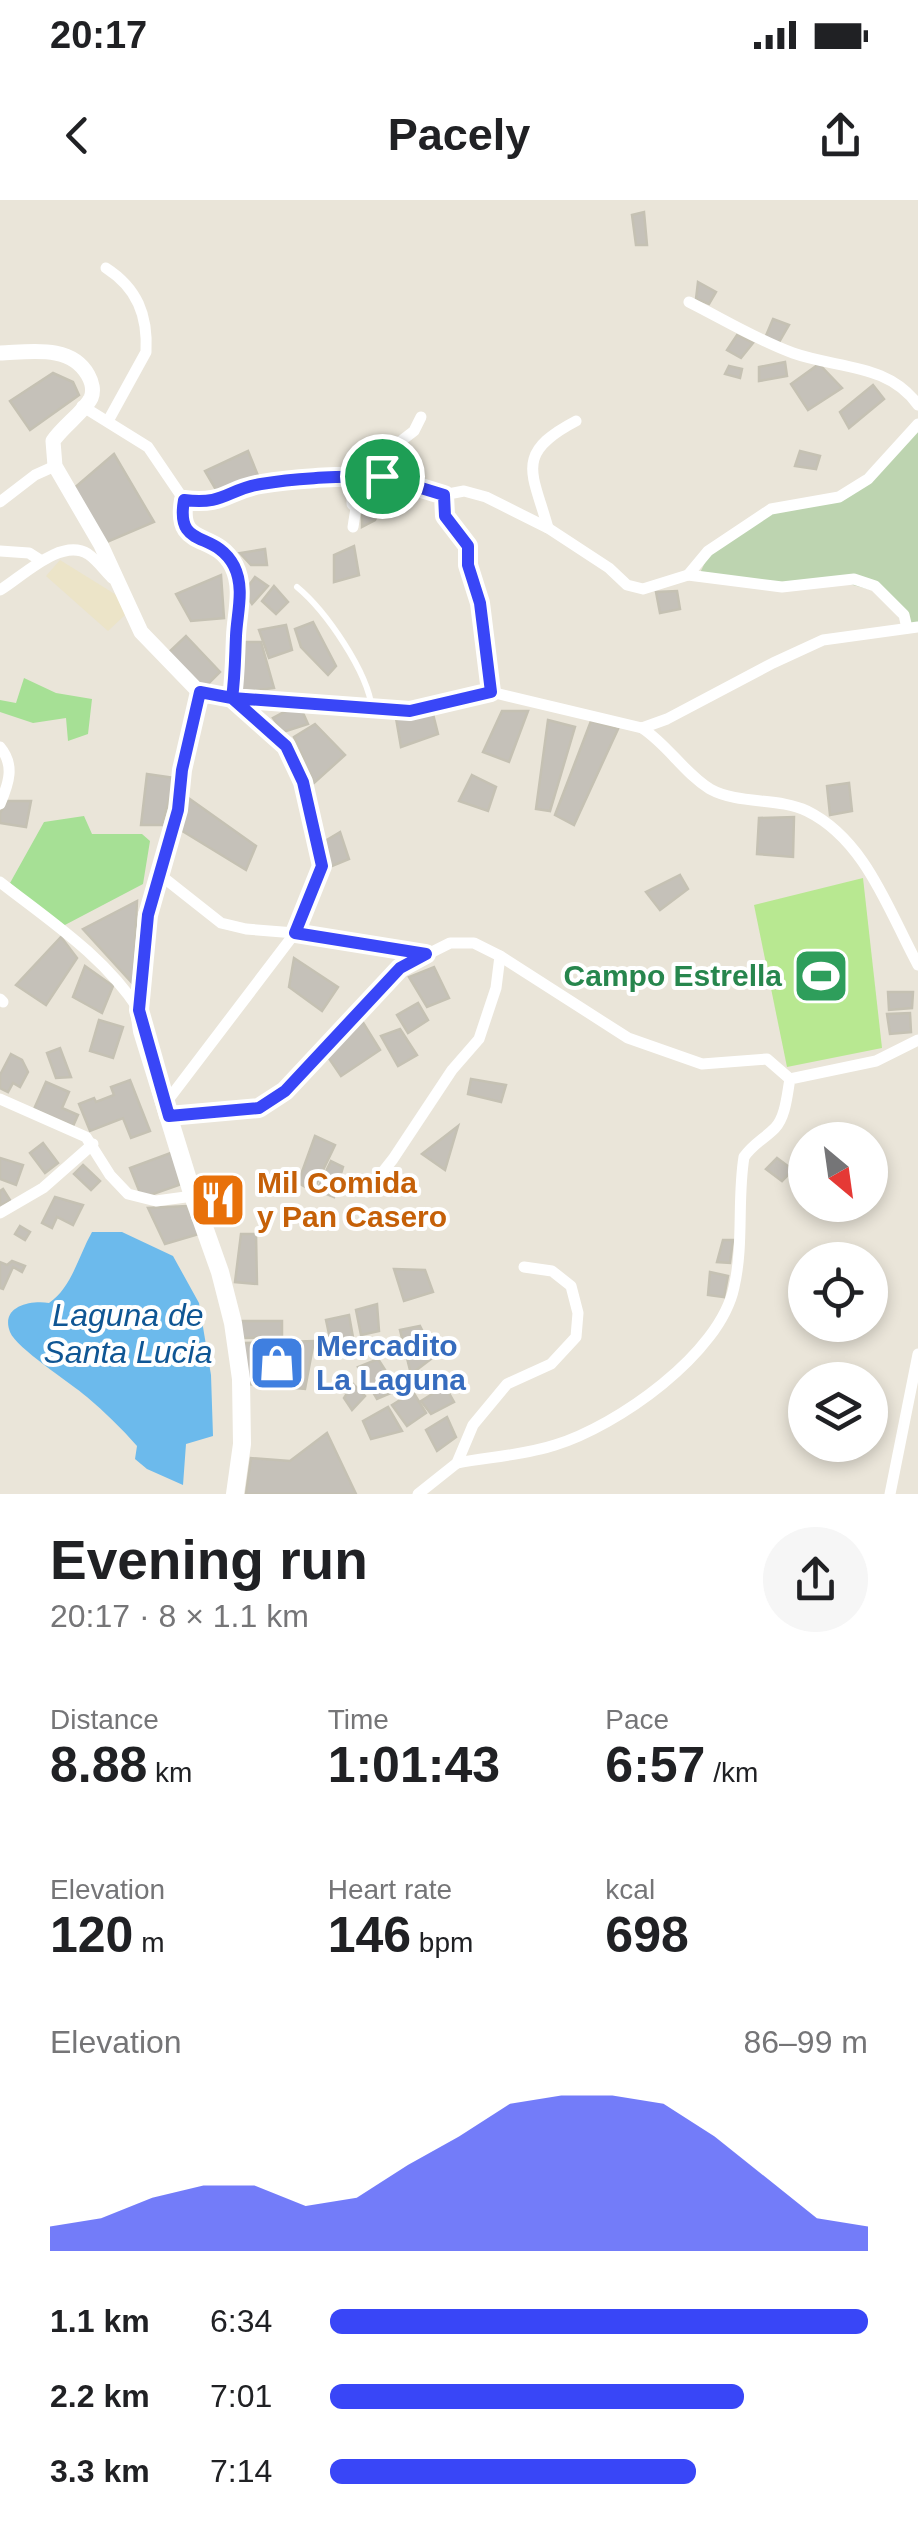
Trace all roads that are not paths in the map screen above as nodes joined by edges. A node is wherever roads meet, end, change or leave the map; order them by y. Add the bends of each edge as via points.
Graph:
1 (106, 268) dead end
2 (689, 302) dead end
3 (0, 352) edge
4 (918, 405) edge
5 (82, 406) junction
6 (422, 416) dead end
7 (108, 421) junction
8 (576, 421) dead end
9 (918, 424) edge
10 (55, 466) junction
11 (352, 476) junction
12 (382, 476) junction
13 (444, 495) junction
14 (184, 500) junction
15 (0, 502) edge
16 (353, 527) dead end
17 (548, 528) junction
18 (0, 551) edge
19 (40, 560) junction
20 (688, 575) junction
21 (118, 584) junction
22 (297, 588) dead end
23 (0, 590) edge
24 (913, 628) edge
25 (200, 692) junction
26 (491, 692) junction
27 (232, 698) junction
28 (372, 710) junction
29 (642, 728) junction
30 (0, 747) edge
31 (0, 804) edge
32 (159, 874) junction
33 (0, 882) edge
34 (148, 915) joint
35 (295, 933) junction
36 (426, 954) junction
37 (500, 956) junction
38 (918, 964) edge
39 (139, 1010) junction
40 (918, 1040) edge
41 (790, 1079) junction
42 (0, 1099) edge
43 (167, 1110) junction
44 (93, 1144) junction
45 (367, 1192) dead end
46 (193, 1196) junction
47 (0, 1213) edge
48 (524, 1267) dead end
49 (918, 1354) edge
50 (457, 1463) junction
51 (235, 1494) edge
52 (418, 1494) edge
53 (890, 1494) edge

1 - 7 street via 138,299 146,339 146,352
2 - 4 street via 796,354 887,377
3 - 5 street via 51,352 82,366 92,382 91,398
5 - 7 street
5 - 10 street via 53,440
6 - 12 street via 392,448
7 - 14 street via 148,447
8 - 17 street via 544,440 535,454 534,489
9 - 20 street via 868,479 840,498 771,509 708,551
10 - 15 street
10 - 21 street
11 - 12 street
11 - 14 street via 254,485 212,503
11 - 16 street
12 - 13 street
13 - 17 street via 486,497
13 - 26 street via 445,516 468,546
14 - 27 street via 184,529 220,547 238,574
17 - 20 street via 627,586 642,589
18 - 19 street
19 - 21 street via 81,551
19 - 23 street
20 - 24 street via 782,587 865,580
21 - 25 street via 141,632
22 - 28 lane via 324,612 365,680
24 - 29 street via 801,648
25 - 27 street
25 - 32 street
26 - 28 street via 410,711
26 - 29 street
27 - 28 street
27 - 35 street via 286,746 303,782 322,866
29 - 38 street via 710,788 806,810 831,828 875,880
30 - 31 street via 10,760
32 - 34 street
32 - 35 street via 221,923
33 - 39 street via 92,954
34 - 39 main road
35 - 36 street
35 - 43 street
36 - 37 street via 450,943 474,943
36 - 43 street via 400,968 285,1091 259,1108
37 - 41 street via 628,1038 702,1064 767,1059
37 - 45 street via 479,1040
39 - 43 main road
40 - 41 street via 876,1060
41 - 50 street via 782,1118 744,1157 734,1290 715,1328 678,1371 618,1416 555,1446
42 - 44 street
43 - 46 main road
44 - 46 street via 128,1194 156,1202
44 - 47 street via 43,1188
46 - 51 main road via 236,1340 242,1444
48 - 50 street via 552,1271 571,1286 576,1337 551,1364 507,1384 473,1425
49 - 53 street
50 - 52 street

